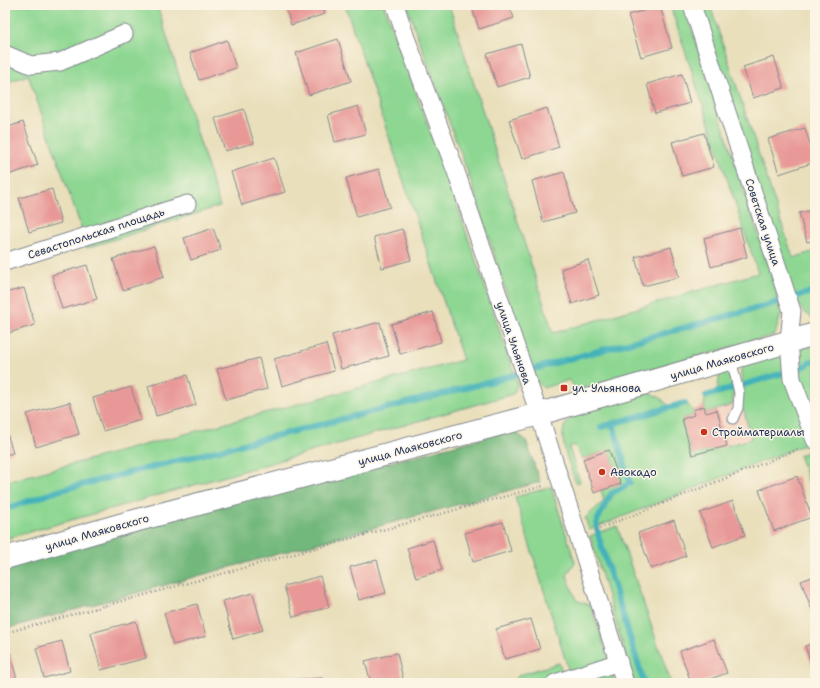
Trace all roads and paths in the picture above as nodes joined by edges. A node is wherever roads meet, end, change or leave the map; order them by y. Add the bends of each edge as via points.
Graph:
1 (395, 5) edge
2 (692, 5) edge
3 (124, 34) dead end
4 (5, 54) edge
5 (186, 204) dead end
6 (5, 262) edge
7 (815, 334) edge
8 (789, 341) junction
9 (731, 358) junction
10 (539, 414) junction
11 (733, 419) dead end
12 (815, 440) edge
13 (800, 449) dead end
14 (546, 485) dead end
15 (579, 537) junction
16 (5, 558) edge
17 (5, 633) edge
18 (619, 662) junction
19 (555, 683) edge
20 (625, 683) edge

1 - 10 street, улица Ульянова via 455,169
2 - 8 street, Советская улица via 792,311
3 - 4 street via 60,62 30,65
5 - 6 street, Севастопольская площадь
7 - 8 main road, улица Маяковского
8 - 9 main road, улица Маяковского
8 - 12 street, Советская улица via 792,379
9 - 10 main road, улица Маяковского
9 - 11 lane via 739,394 738,408
10 - 15 street, улица Ульянова
10 - 16 main road, улица Маяковского via 123,524
13 - 15 path
14 - 17 path
15 - 18 street, улица Ульянова
18 - 19 street
18 - 20 street, улица Ульянова

